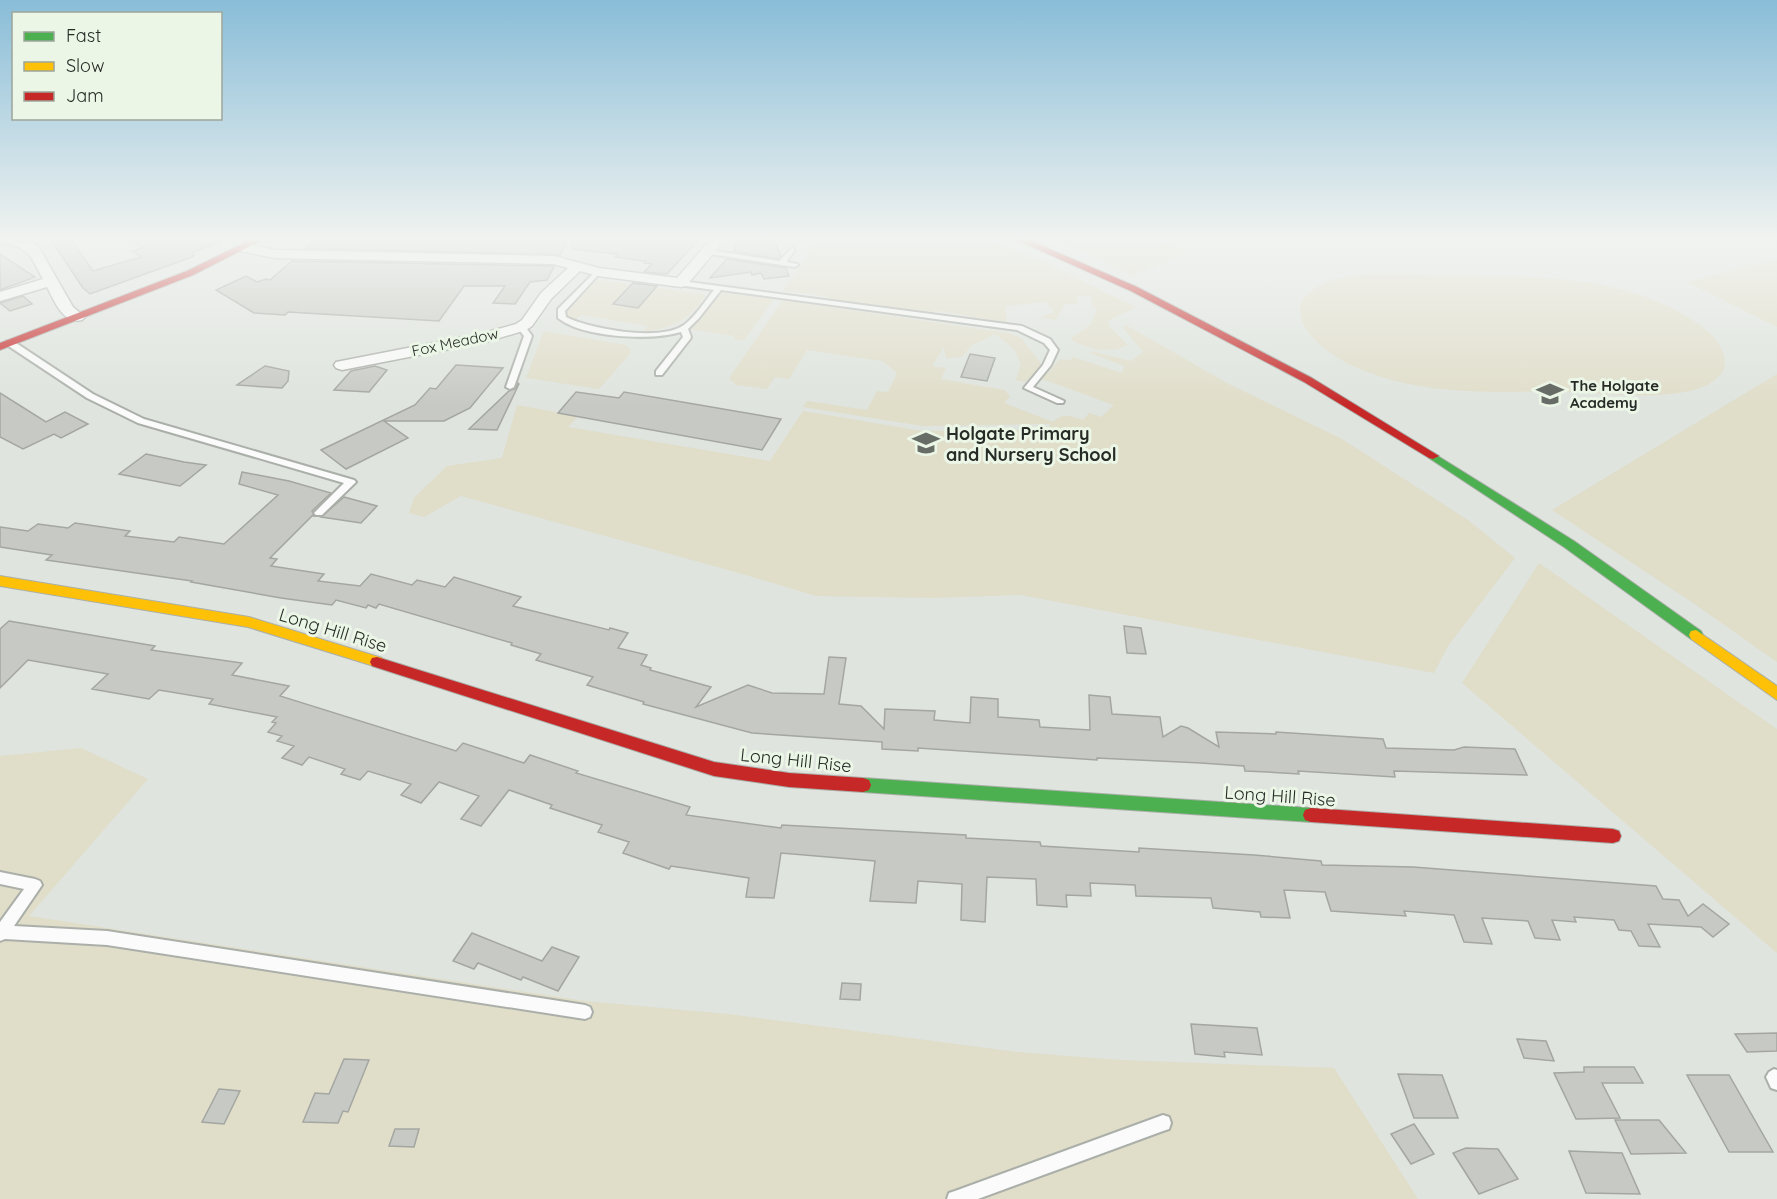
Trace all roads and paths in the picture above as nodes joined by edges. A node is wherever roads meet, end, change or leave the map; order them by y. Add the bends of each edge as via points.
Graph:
1 (58, 293) edge
2 (139, 293) edge
3 (549, 293) edge
4 (578, 293) edge
5 (715, 293) edge
6 (756, 293) edge
7 (1142, 293) edge
8 (77, 317) junction
9 (521, 327) junction
10 (684, 329) junction
11 (5, 345) edge
12 (342, 365) dead end
13 (659, 373) dead end
14 (510, 387) dead end
15 (1060, 401) dead end
16 (319, 513) dead end
17 (0, 581) edge
18 (1777, 694) edge
19 (1613, 836) dead end
20 (0, 878) edge
21 (2, 933) edge
22 (585, 1012) dead end
23 (1163, 1123) dead end
24 (955, 1199) edge

1 - 8 street via 67,310
2 - 8 street
3 - 9 street, Fox Meadow
4 - 10 lane via 561,311 562,318 572,325 642,336
5 - 10 lane
6 - 15 lane via 1019,328 1047,341 1054,350 1028,388
7 - 18 street via 1308,380 1444,463 1569,544
8 - 11 street
9 - 12 street, Fox Meadow
9 - 14 lane via 528,336
10 - 13 lane via 687,337
11 - 16 lane via 90,396 141,421 351,482
17 - 19 street, Long Hill Rise via 249,622 714,769 789,780
20 - 21 lane via 35,885
21 - 22 lane via 107,938
23 - 24 lane

